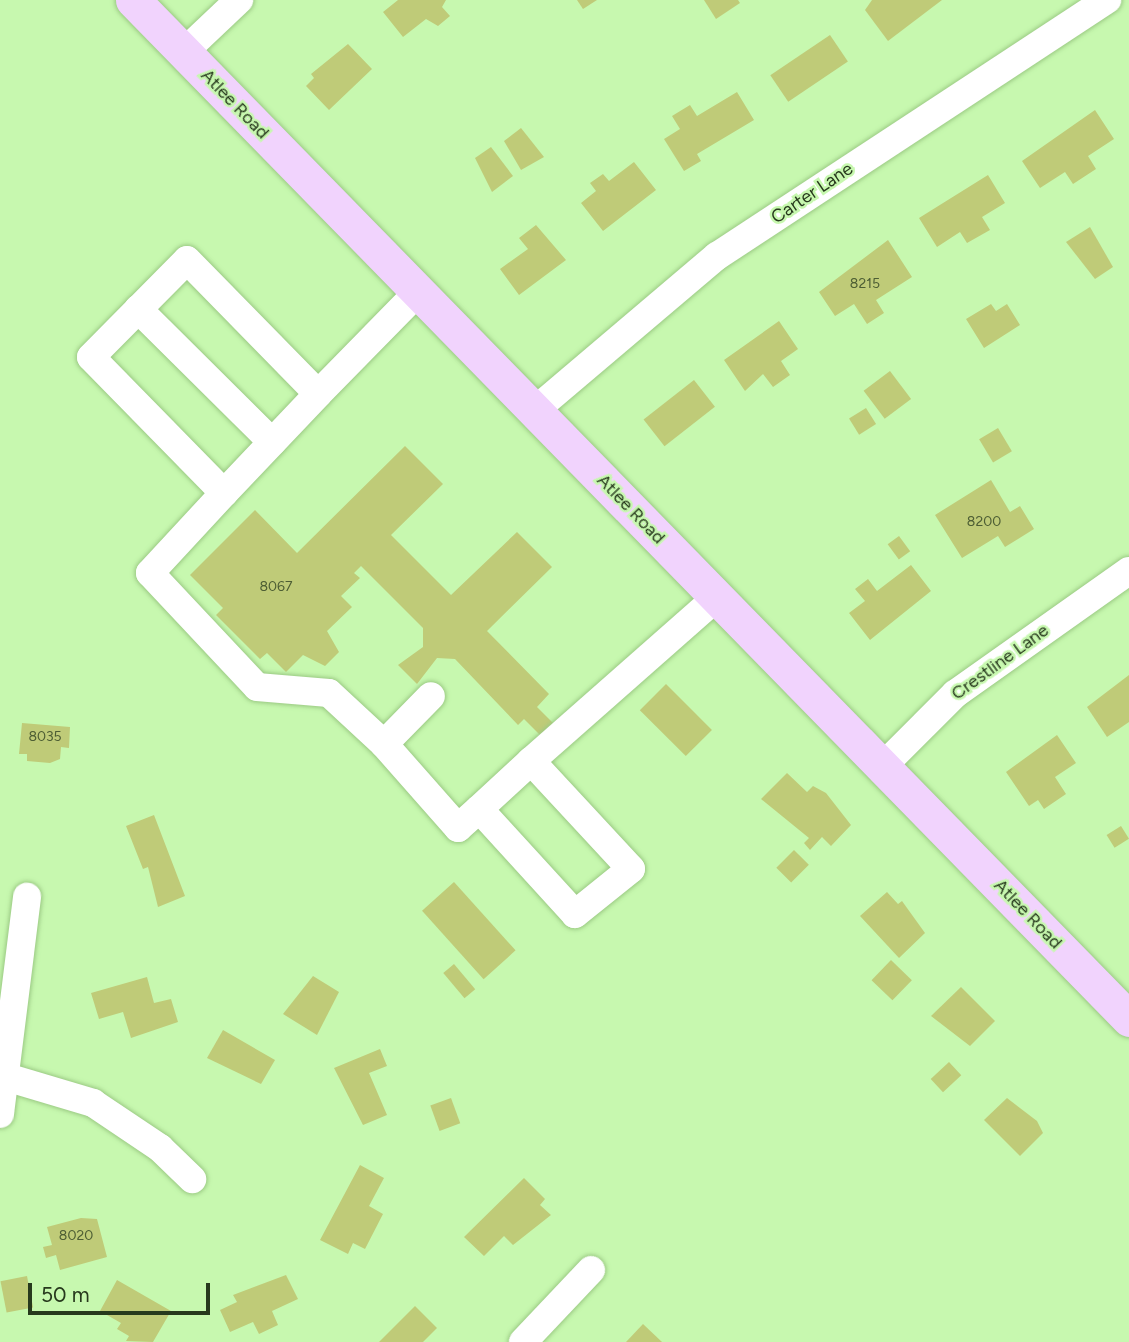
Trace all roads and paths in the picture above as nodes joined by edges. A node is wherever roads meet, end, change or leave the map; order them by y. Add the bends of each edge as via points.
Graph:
1 (133, 0) edge
2 (239, 0) edge
3 (1107, 0) edge
4 (184, 52) junction
5 (418, 292) junction
6 (138, 309) junction
7 (318, 394) junction
8 (534, 411) junction
9 (272, 443) junction
10 (224, 493) junction
11 (1129, 572) edge
12 (716, 597) junction
13 (431, 696) dead end
14 (384, 744) junction
15 (531, 761) junction
16 (883, 766) junction
17 (479, 809) junction
18 (27, 897) dead end
19 (1129, 1019) edge
20 (6, 1077) junction
21 (0, 1114) edge
22 (192, 1180) dead end
23 (591, 1270) dead end
24 (523, 1342) edge

1 - 4 main road, Atlee Road
2 - 4 street
3 - 8 street, Carter Lane via 717,256
4 - 5 main road, Atlee Road
5 - 7 street
5 - 8 main road, Atlee Road
6 - 7 street via 187,260
6 - 9 street
6 - 10 street via 91,357
7 - 9 street
8 - 12 main road, Atlee Road
9 - 10 street
10 - 14 street via 150,573 257,687 329,693
11 - 16 street, Crestline Lane via 955,694
12 - 15 street
12 - 16 main road, Atlee Road
13 - 14 street
14 - 17 street via 458,828
15 - 17 street
15 - 17 street via 631,869 575,914
16 - 19 main road, Atlee Road
18 - 20 street
20 - 21 street
20 - 22 street via 93,1103 160,1148
23 - 24 street

